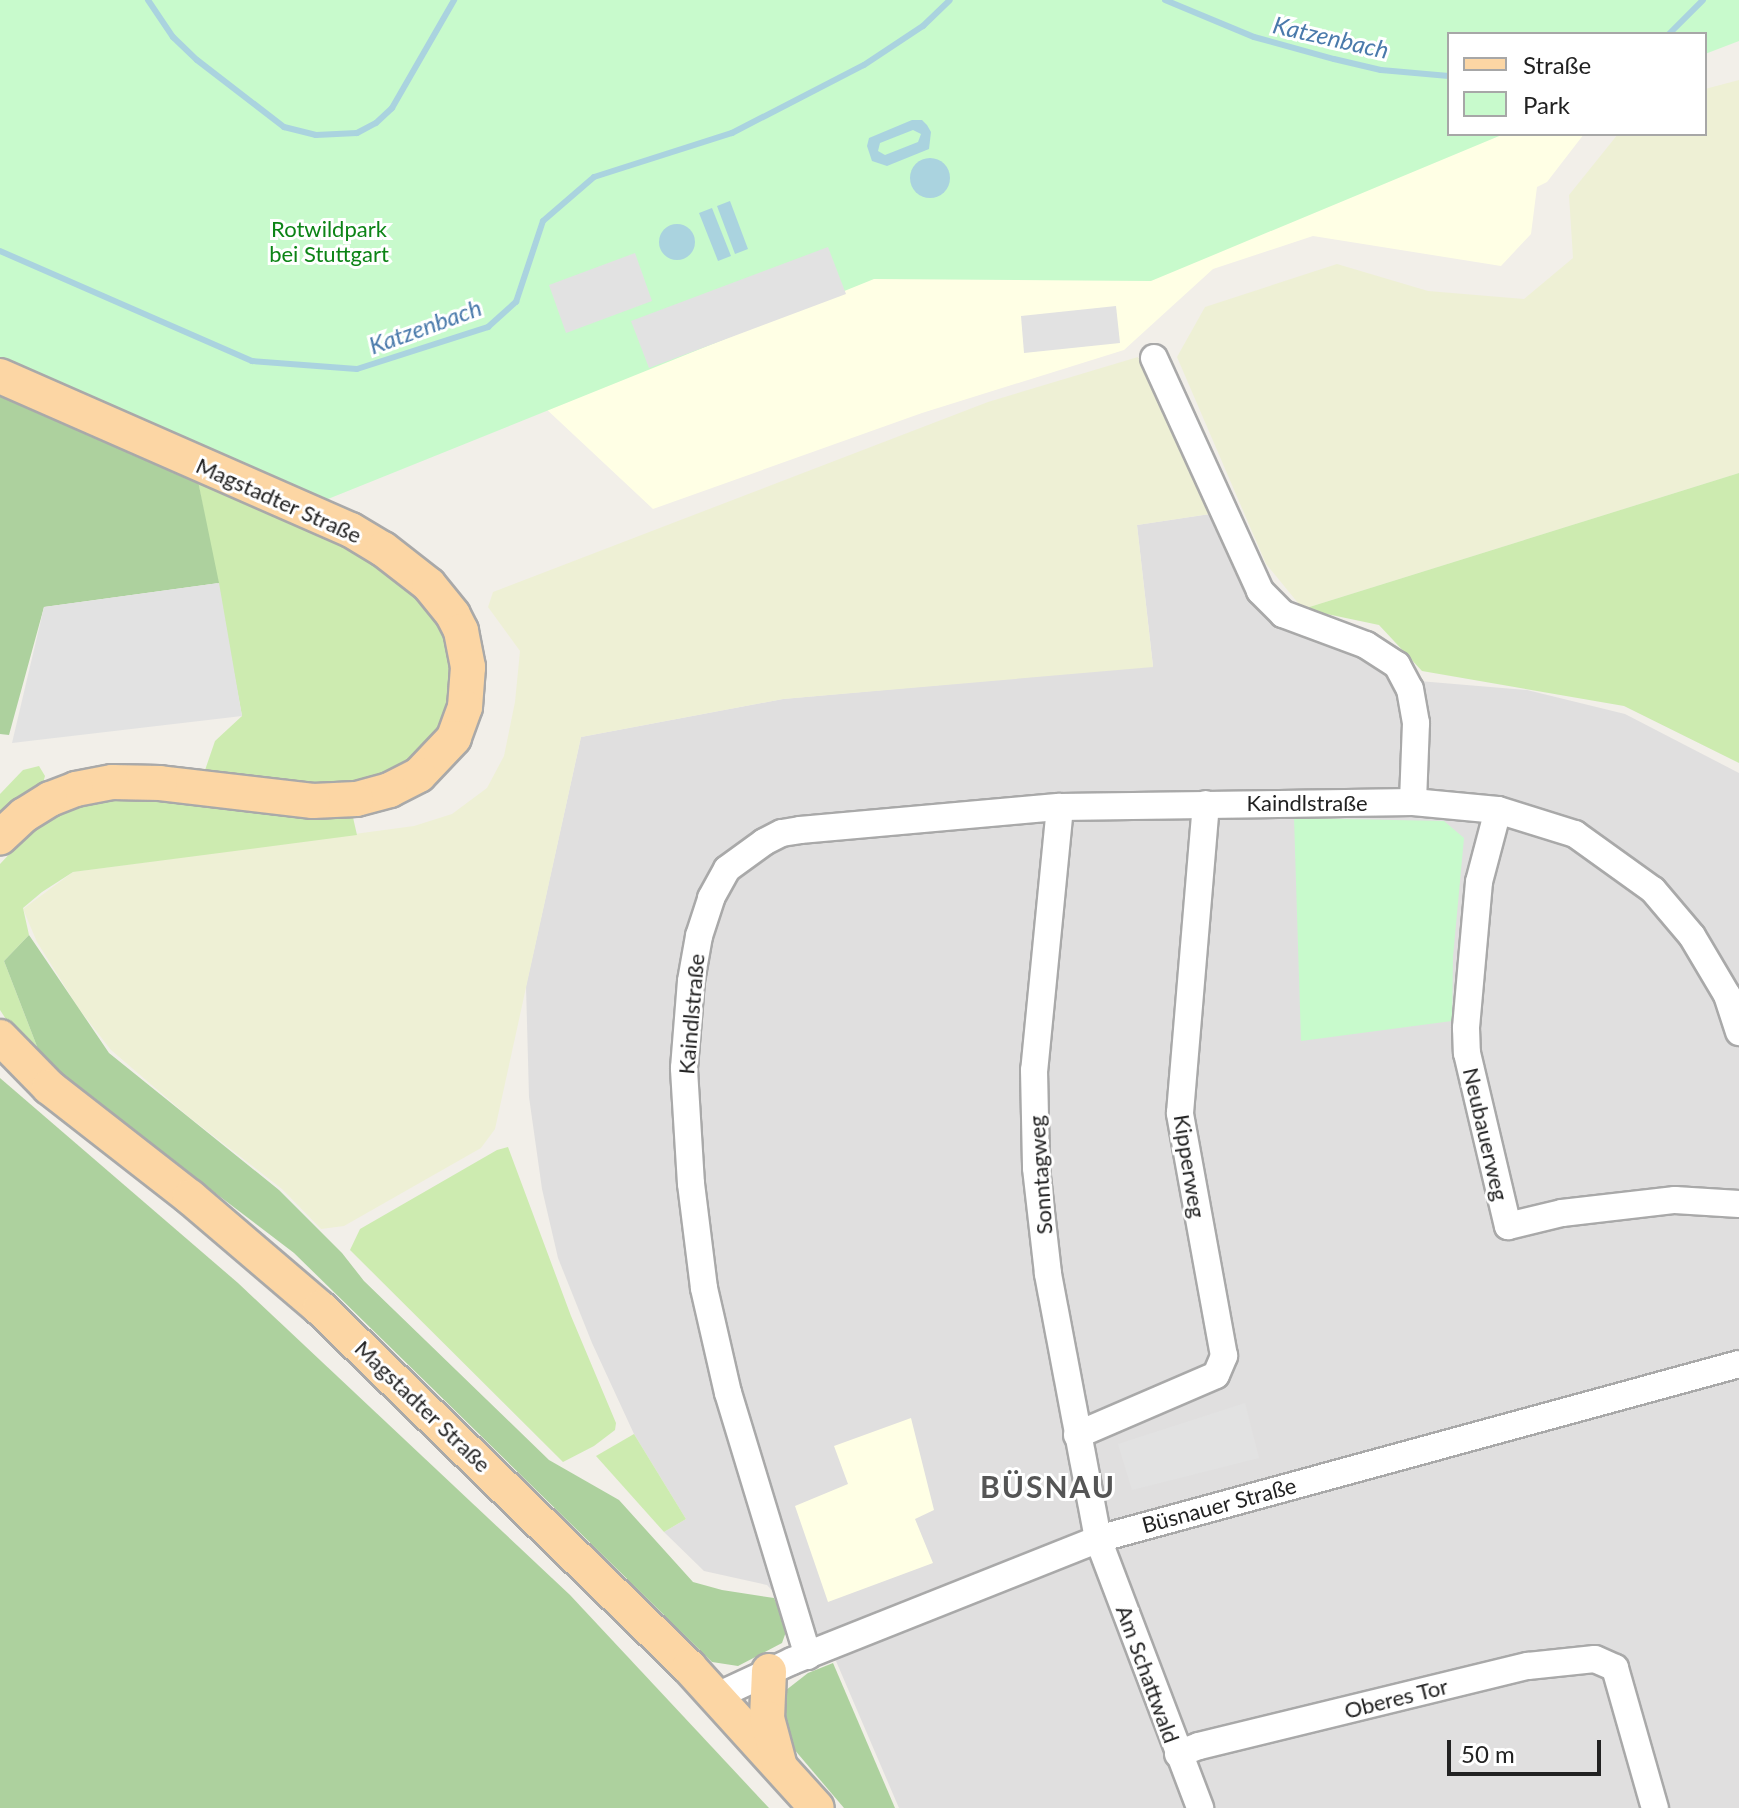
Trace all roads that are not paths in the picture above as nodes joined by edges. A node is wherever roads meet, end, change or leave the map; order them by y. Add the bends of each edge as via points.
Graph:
1 (1154, 358) dead end
2 (0, 376) edge
3 (1413, 802) junction
4 (1206, 804) junction
5 (1060, 807) junction
6 (1498, 810) junction
7 (0, 837) edge
8 (1739, 1032) edge
9 (0, 1037) edge
10 (1739, 1204) edge
11 (1739, 1364) edge
12 (1077, 1435) junction
13 (1098, 1539) junction
14 (808, 1656) junction
15 (769, 1671) junction
16 (717, 1696) junction
17 (1178, 1754) junction
18 (780, 1767) junction
19 (817, 1808) edge
20 (1200, 1808) edge
21 (1655, 1808) edge

1 - 3 street via 1260,591 1283,614 1366,645 1397,665 1410,689 1416,723
2 - 7 main road, Magstadter Straße via 351,530 383,549 416,573 453,615 468,667 465,707 454,738 419,775 390,790 356,799 313,801 112,782 50,799
3 - 4 street, Kaindlstraße
3 - 6 street, Kaindlstraße
4 - 5 street, Kaindlstraße
4 - 12 street, Kipperweg via 1180,1113 1224,1356 1216,1375
5 - 12 street, Sonntagweg via 1034,1070 1036,1168 1048,1274
5 - 14 street, Kaindlstraße via 782,833 727,869 699,936 684,1068 704,1288 728,1393
6 - 8 street, Kaindlstraße via 1575,834 1653,890 1692,936 1727,995
6 - 10 street, Neubauerweg via 1479,882 1466,1028 1467,1053 1508,1226 1562,1213 1675,1200
9 - 16 main road, Magstadter Straße via 49,1087 320,1308
11 - 13 street, Büsnauer Straße
12 - 13 street, Sonntagweg
13 - 14 street, Büsnauer Straße
13 - 17 street, Am Schattwald
14 - 15 street, Büsnauer Straße
15 - 16 street, Büsnauer Straße
15 - 18 main road via 767,1718
16 - 18 main road, Magstadter Straße
17 - 20 street, Am Schattwald
17 - 21 street, Oberes Tor via 1528,1666 1595,1659 1615,1668
18 - 19 main road, Magstadter Straße

